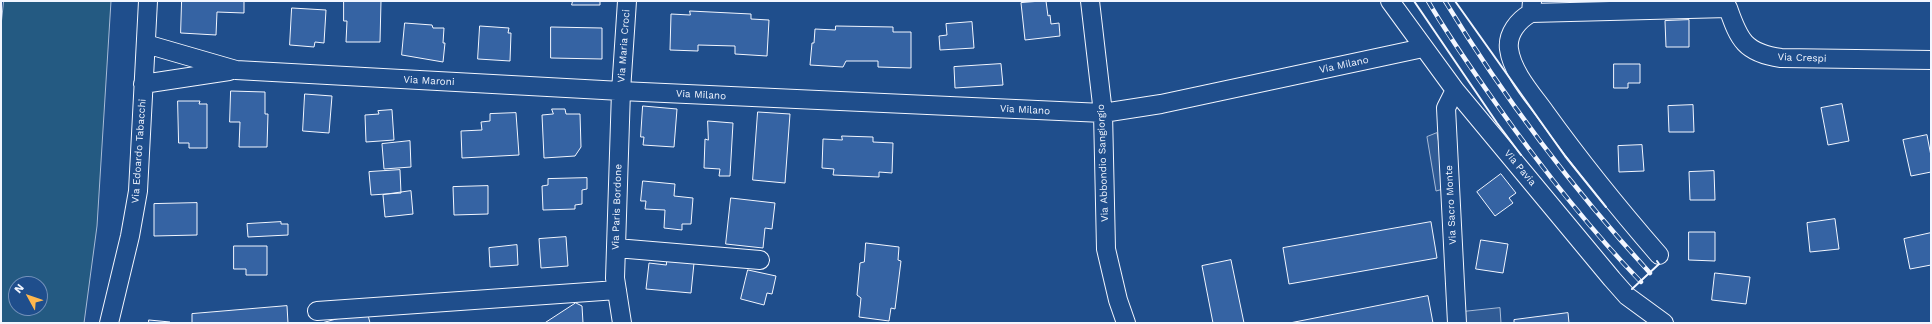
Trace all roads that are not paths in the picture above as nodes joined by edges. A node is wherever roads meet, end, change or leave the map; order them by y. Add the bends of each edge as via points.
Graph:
1 (148, 1) edge
2 (627, 1) edge
3 (1090, 1) edge
4 (1390, 1) edge
5 (1532, 7) edge
6 (146, 44) junction
7 (1422, 48) junction
8 (1931, 60) edge
9 (236, 70) junction
10 (143, 84) junction
11 (1455, 90) junction
12 (621, 91) junction
13 (1103, 113) junction
14 (616, 248) junction
15 (1659, 255) dead end
16 (760, 260) dead end
17 (616, 290) junction
18 (317, 312) dead end
19 (109, 323) edge
20 (622, 323) edge
21 (1126, 323) edge
22 (1457, 323) edge
23 (1664, 323) edge

1 - 6 street, Via Edoardo Tabacchi
2 - 12 street, Via Maria Croci
3 - 13 street, Via Abbondio Sangiorgio
4 - 7 street, Via Pavia
5 - 8 street, Via Crespi via 1728,8 1736,32 1745,44 1756,52 1769,56
5 - 15 street, Via Crespi via 1510,37 1512,62 1524,83 1572,149 1616,206
6 - 9 street, Via Maroni
6 - 10 street, Via Edoardo Tabacchi
7 - 11 street, Via Pavia
7 - 13 street, Via Milano via 1161,104
9 - 10 street, Via Maroni
9 - 12 street, Via Maroni
10 - 19 street, Via Edoardo Tabacchi via 138,191
11 - 22 street, Via Sacro Monte via 1446,108
11 - 23 street, Via Pavia via 1627,296
12 - 13 street, Via Milano
12 - 14 street, Via Paris Bordone
13 - 21 street, Via Abbondio Sangiorgio via 1106,249
14 - 16 street
14 - 17 street, Via Paris Bordone
17 - 18 street
17 - 20 street, Via Paris Bordone

